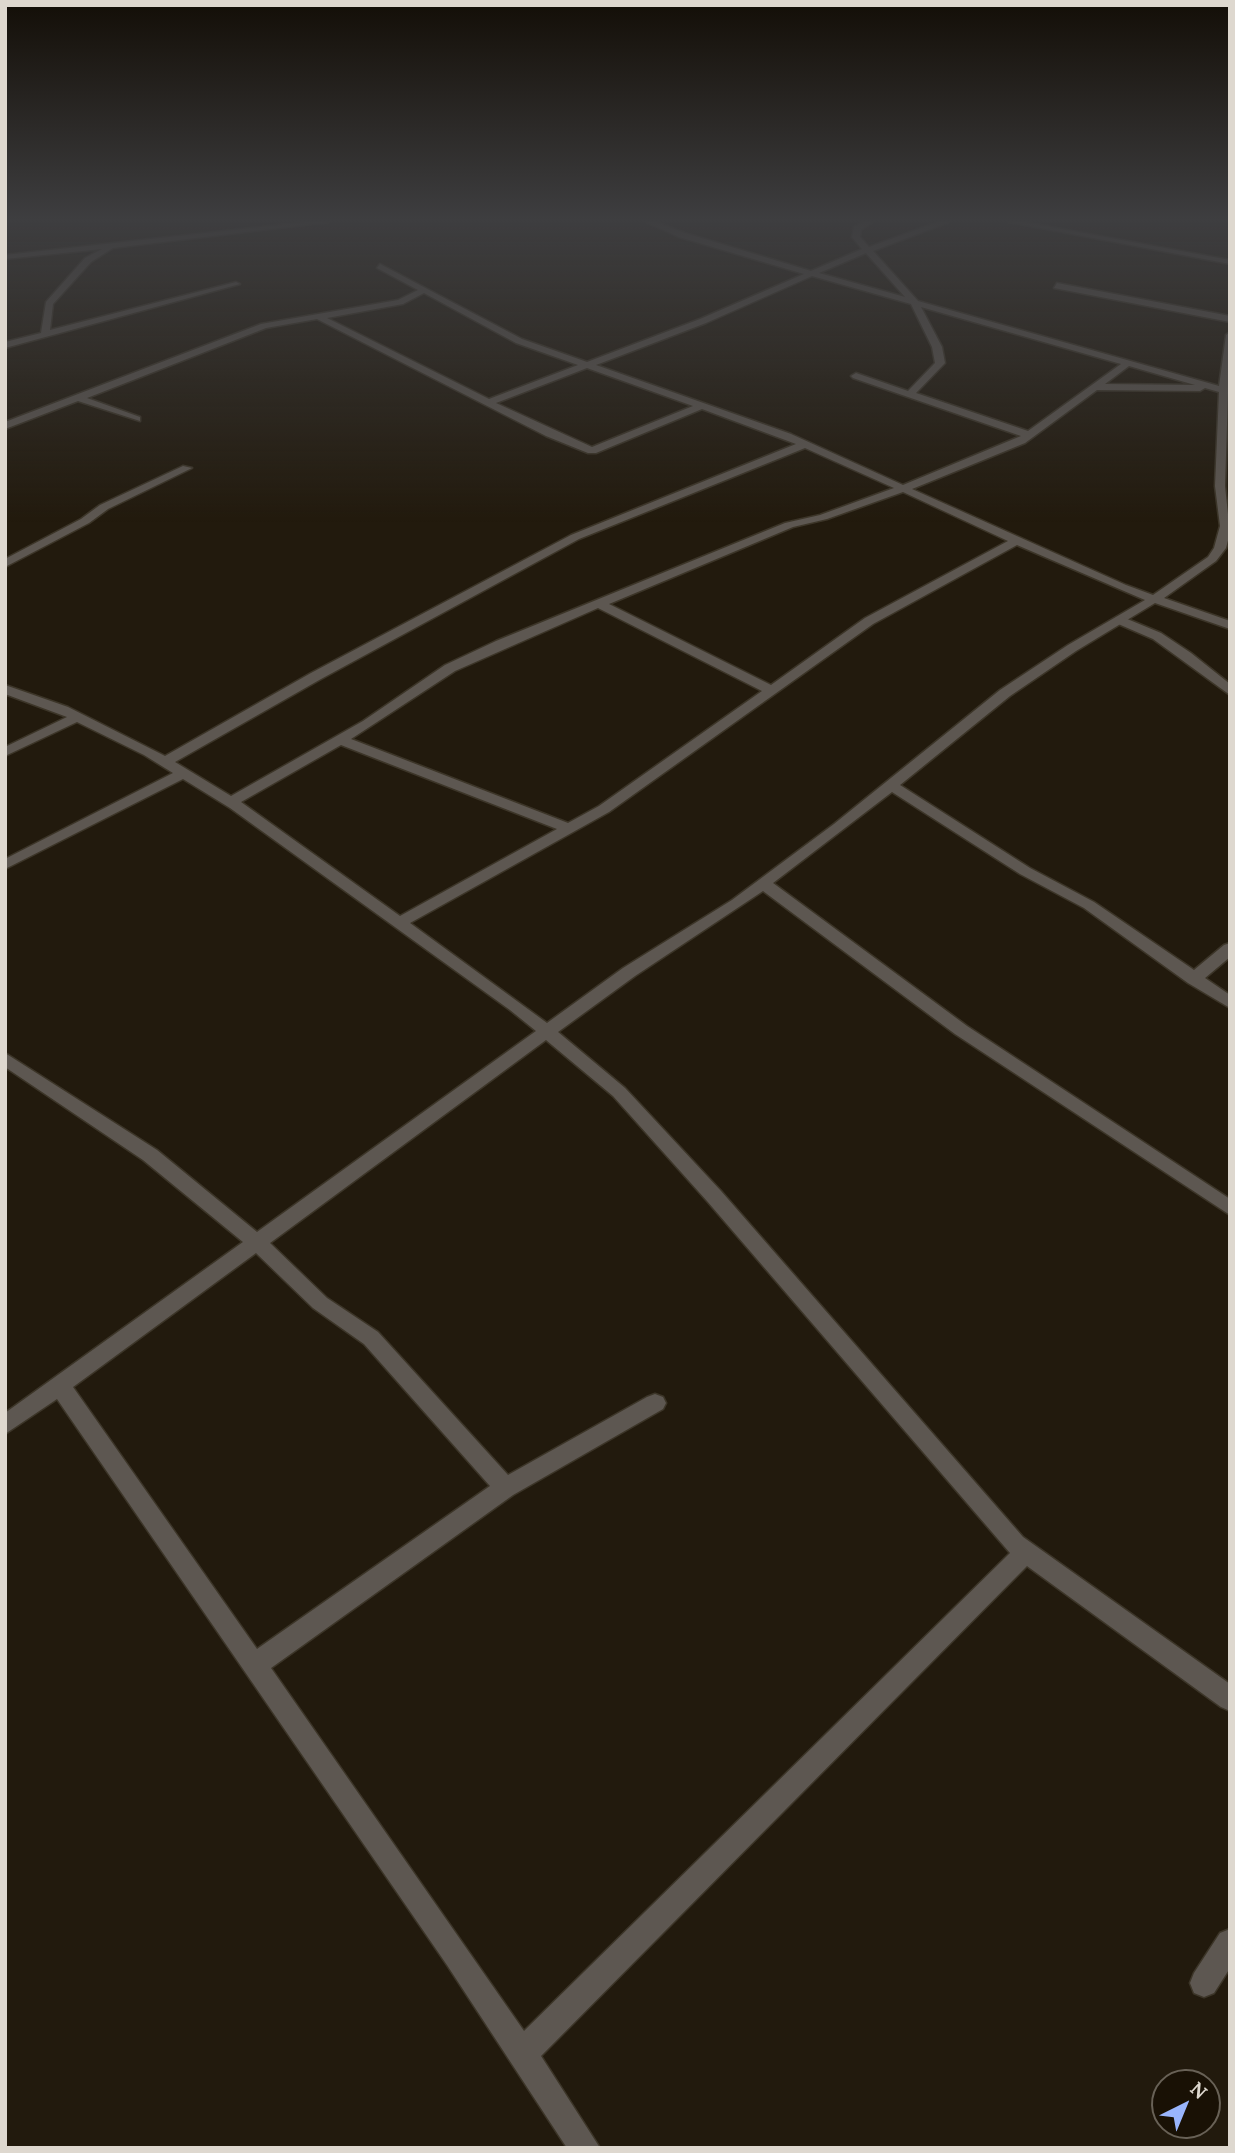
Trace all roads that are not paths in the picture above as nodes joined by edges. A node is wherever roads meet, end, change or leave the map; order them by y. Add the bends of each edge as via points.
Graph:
1 (46, 322) edge
2 (86, 322) edge
3 (291, 322) edge
4 (330, 322) edge
5 (484, 322) edge
6 (699, 322) edge
7 (925, 322) edge
8 (984, 322) edge
9 (45, 333) junction
10 (1229, 344) edge
11 (5, 345) edge
12 (1128, 363) junction
13 (587, 365) junction
14 (856, 376) dead end
15 (1098, 387) junction
16 (1222, 389) edge
17 (910, 394) junction
18 (78, 398) junction
19 (490, 402) junction
20 (704, 405) junction
21 (137, 419) dead end
22 (5, 426) edge
23 (1028, 435) junction
24 (805, 444) junction
25 (187, 468) dead end
26 (905, 488) junction
27 (1225, 495) edge
28 (1016, 541) junction
29 (5, 564) edge
30 (1154, 600) junction
31 (598, 603) junction
32 (1120, 620) junction
33 (1230, 625) edge
34 (5, 689) edge
35 (771, 690) junction
36 (1230, 691) edge
37 (77, 717) junction
38 (341, 740) junction
39 (5, 752) edge
40 (165, 762) junction
41 (183, 773) junction
42 (891, 785) junction
43 (231, 802) junction
44 (569, 829) junction
45 (5, 865) edge
46 (763, 883) junction
47 (399, 923) junction
48 (1230, 948) edge
49 (1194, 979) junction
50 (1230, 1003) edge
51 (547, 1032) junction
52 (5, 1059) edge
53 (1230, 1208) edge
54 (257, 1242) junction
55 (60, 1386) junction
56 (655, 1403) dead end
57 (5, 1425) edge
58 (505, 1488) junction
59 (1026, 1552) junction
60 (256, 1664) junction
61 (1230, 1699) edge
62 (1230, 1943) edge
63 (1204, 1983) dead end
64 (522, 2054) junction
65 (585, 2148) edge

1 - 9 street
2 - 9 street
3 - 18 street via 236,336
4 - 19 street
5 - 13 street via 519,341
6 - 13 street
7 - 17 street via 940,363
8 - 12 street
9 - 11 street
10 - 16 street
12 - 15 street
12 - 16 street
13 - 19 street
13 - 20 street
14 - 17 street
15 - 16 street
15 - 23 street
16 - 27 street
17 - 23 street
18 - 21 street
18 - 22 street
19 - 20 street via 592,451
20 - 24 street
23 - 26 street
24 - 26 street
24 - 40 street via 575,537
25 - 29 street via 104,506
26 - 28 street
26 - 31 street via 789,525
27 - 30 street via 1226,526 1220,548 1212,559
28 - 30 street
28 - 35 street via 869,621
30 - 32 street
30 - 33 street
31 - 35 street
31 - 38 street via 450,668
32 - 36 street via 1157,636
32 - 42 street via 1005,693
34 - 37 street
35 - 44 street via 657,773
37 - 39 street
37 - 40 street
38 - 43 street
38 - 44 street
40 - 41 street
41 - 43 street
41 - 45 street
42 - 46 street
42 - 49 street via 1025,871 1089,905
43 - 47 street
44 - 47 street
46 - 51 street
46 - 53 street via 961,1030
47 - 51 street
48 - 49 street
49 - 50 street
51 - 54 street
51 - 59 street via 618,1092 706,1186
52 - 54 street via 150,1155
54 - 55 street
54 - 58 street via 320,1303 371,1338
55 - 57 street
55 - 60 street
56 - 58 street
58 - 60 street
59 - 61 street
59 - 64 street
60 - 64 street
62 - 63 street
64 - 65 street

